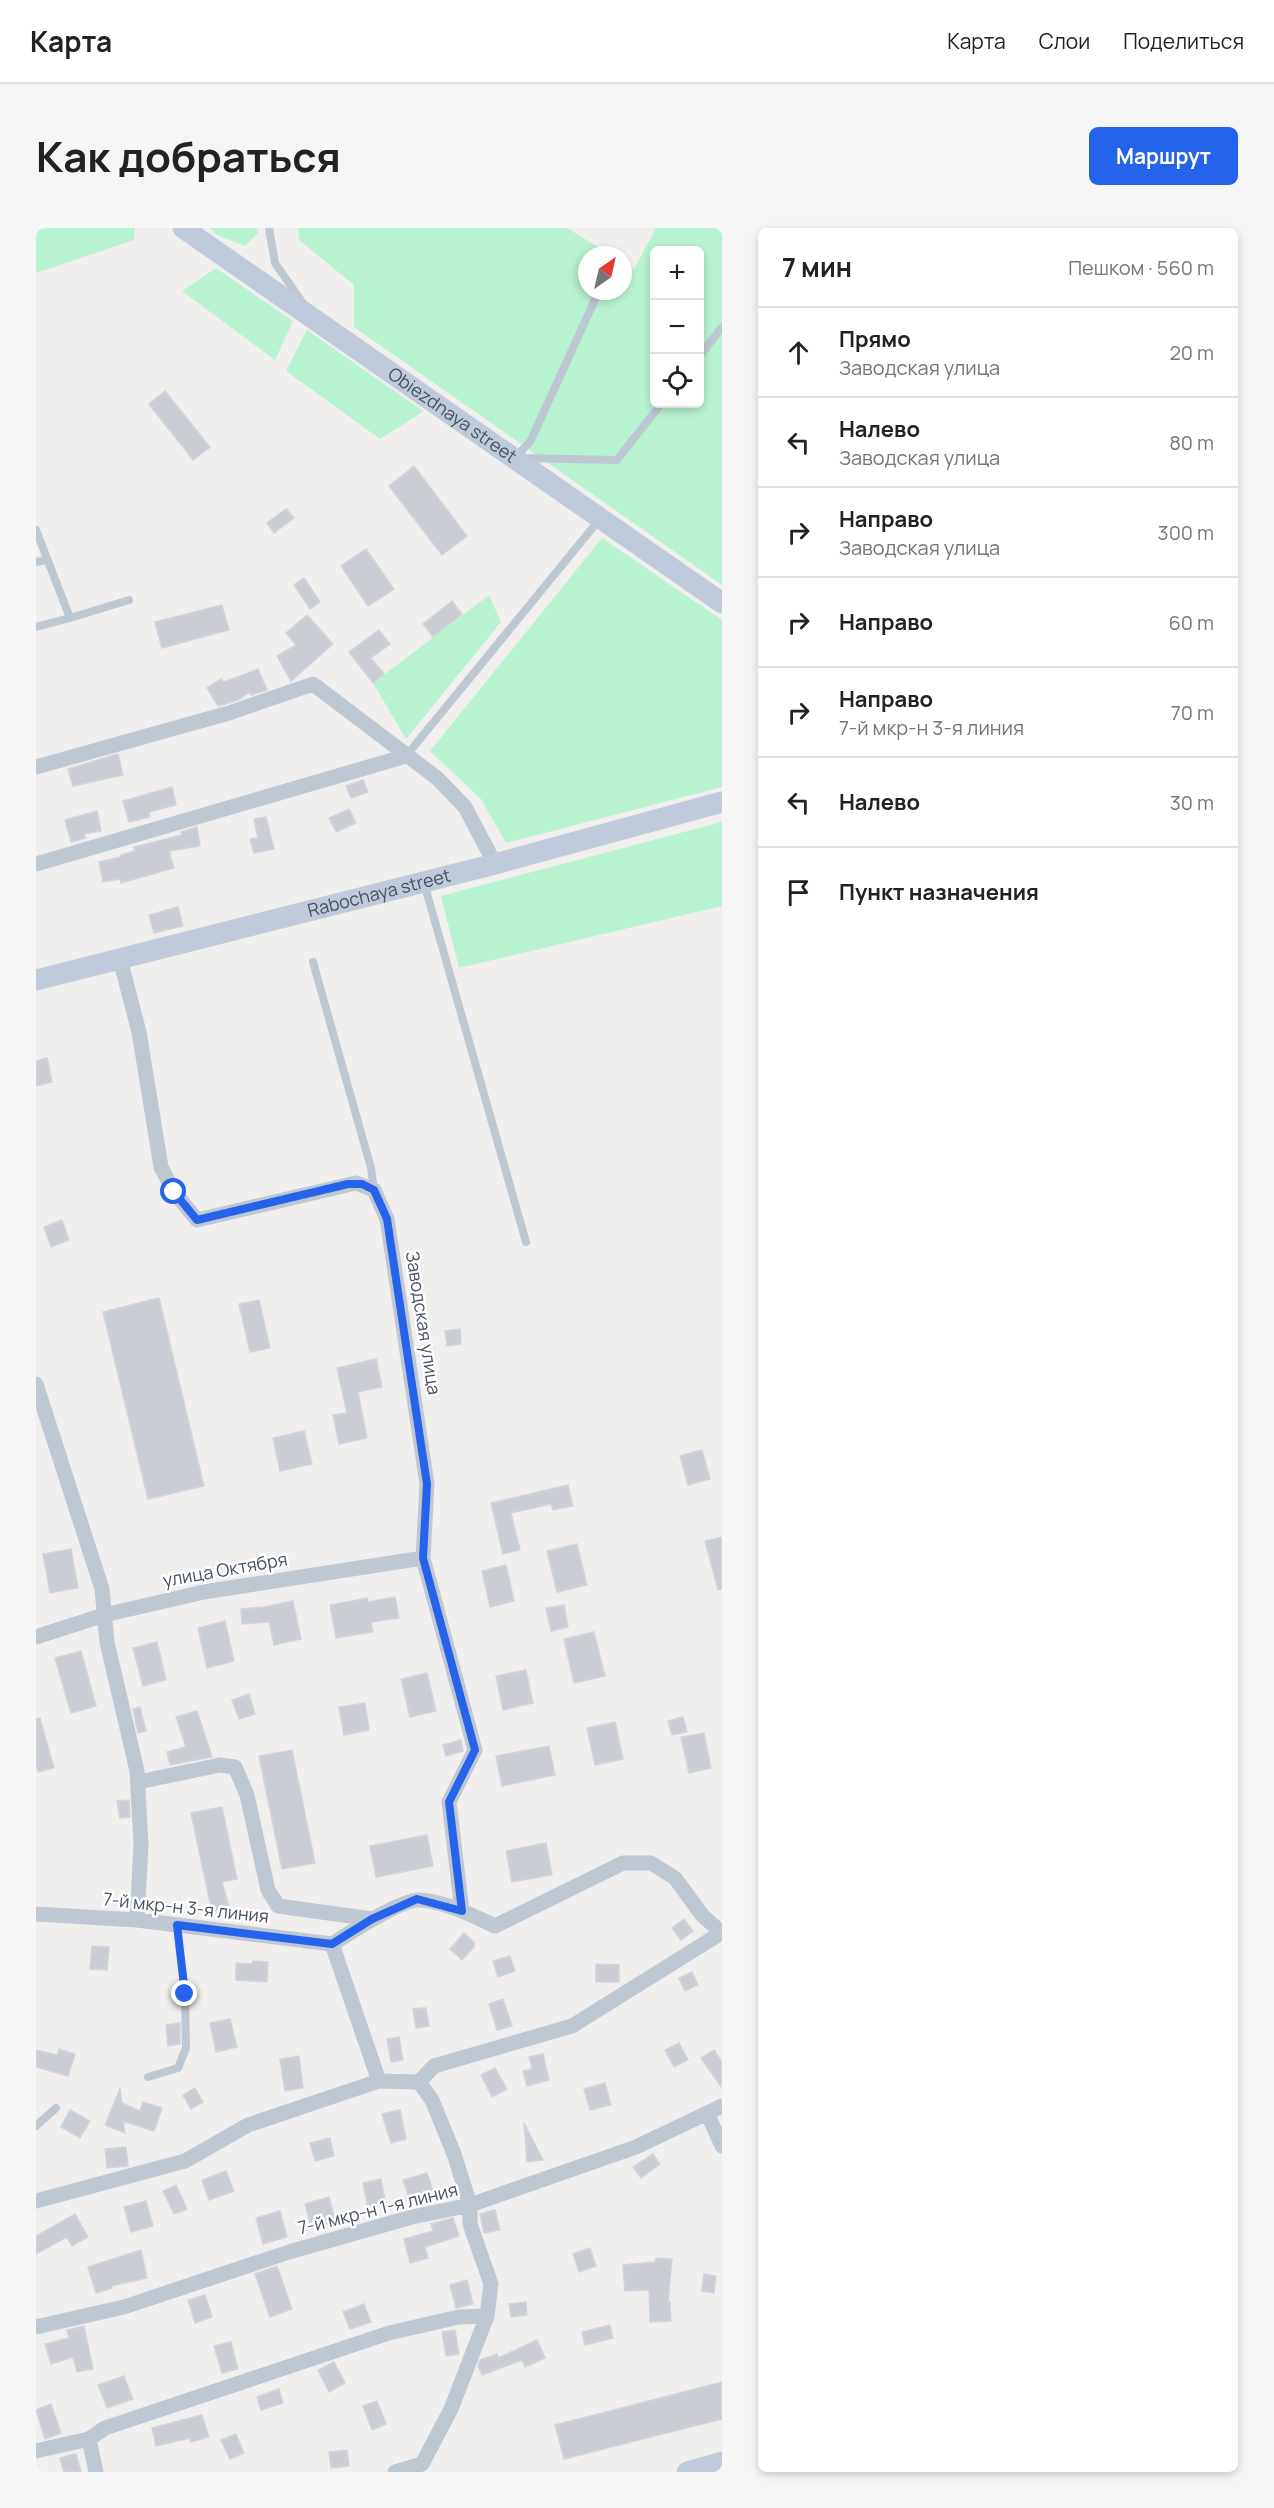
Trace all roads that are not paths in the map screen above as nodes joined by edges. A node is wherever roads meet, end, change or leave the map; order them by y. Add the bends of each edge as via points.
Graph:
1 (183, 228) edge
2 (269, 228) edge
3 (595, 300) edge
4 (313, 318) junction
5 (722, 327) edge
6 (701, 354) edge
7 (658, 408) edge
8 (514, 458) junction
9 (600, 518) junction
10 (36, 530) edge
11 (47, 560) junction
12 (36, 562) edge
13 (129, 600) dead end
14 (722, 603) edge
15 (70, 618) junction
16 (36, 627) edge
17 (406, 756) junction
18 (36, 767) edge
19 (722, 802) edge
20 (36, 864) edge
21 (495, 864) junction
22 (424, 882) junction
23 (120, 959) junction
24 (313, 962) dead end
25 (36, 980) edge
26 (374, 1190) junction
27 (525, 1242) dead end
28 (36, 1384) edge
29 (423, 1558) junction
30 (104, 1615) junction
31 (36, 1637) edge
32 (138, 1782) junction
33 (462, 1911) junction
34 (36, 1914) edge
35 (372, 1919) junction
36 (136, 1920) junction
37 (177, 1925) junction
38 (721, 1933) edge
39 (332, 1944) junction
40 (147, 2077) dead end
41 (379, 2081) junction
42 (419, 2082) junction
43 (722, 2106) edge
44 (57, 2108) dead end
45 (707, 2113) junction
46 (36, 2126) edge
47 (722, 2146) edge
48 (36, 2201) edge
49 (470, 2205) junction
50 (487, 2316) junction
51 (36, 2327) edge
52 (89, 2439) junction
53 (36, 2451) edge
54 (722, 2462) edge
55 (96, 2472) edge
56 (395, 2472) edge
57 (687, 2472) edge

1 - 4 street, Obiezdnaya street
2 - 4 lane via 275,263
3 - 8 lane via 530,442
4 - 8 street, Obiezdnaya street
5 - 6 lane
7 - 8 lane via 617,460
8 - 9 street, Obiezdnaya street
9 - 14 street, Obiezdnaya street
9 - 17 lane
10 - 11 lane
11 - 12 lane
11 - 15 lane
13 - 15 lane
15 - 16 lane
17 - 18 street via 313,684 229,713
17 - 20 street
17 - 21 street via 437,778 465,807
19 - 21 street, Rabochaya street
21 - 22 street, Rabochaya street
22 - 23 street, Rabochaya street
22 - 27 lane
23 - 25 street, Rabochaya street
23 - 26 street via 139,1032 161,1167 174,1192 197,1220 348,1184 362,1184
24 - 26 lane
26 - 29 street, Заводская улица via 387,1219 427,1484
28 - 30 street via 102,1589
29 - 30 street, улица Октября via 204,1592
29 - 33 street, Заводская улица via 475,1750 449,1802
30 - 31 street, улица Октября
30 - 32 street
32 - 35 street via 220,1765 235,1767 247,1795 268,1890 278,1906
32 - 36 street via 141,1845
33 - 35 street via 417,1899
33 - 38 street via 495,1926 623,1863 651,1863 675,1878 702,1915
34 - 36 street, 7-й мкр-н 3-я линия
35 - 39 street
36 - 37 street, 7-й мкр-н 3-я линия
37 - 39 street, 7-й мкр-н 3-я линия
37 - 40 lane via 186,2048 178,2068
38 - 42 street via 572,2026 434,2066
39 - 41 street
41 - 42 street
41 - 48 street via 248,2125 185,2161
42 - 49 street via 432,2100
43 - 45 street, 7-й мкр-н 1-я линия
44 - 46 lane
45 - 47 street
45 - 49 street, 7-й мкр-н 1-я линия via 636,2147
49 - 50 street via 470,2224 491,2284
49 - 51 street, 7-й мкр-н 1-я линия via 289,2252 124,2307
50 - 52 street via 459,2317 389,2333 105,2428
50 - 56 street via 451,2409 422,2464
52 - 53 street
52 - 55 street
54 - 57 street

